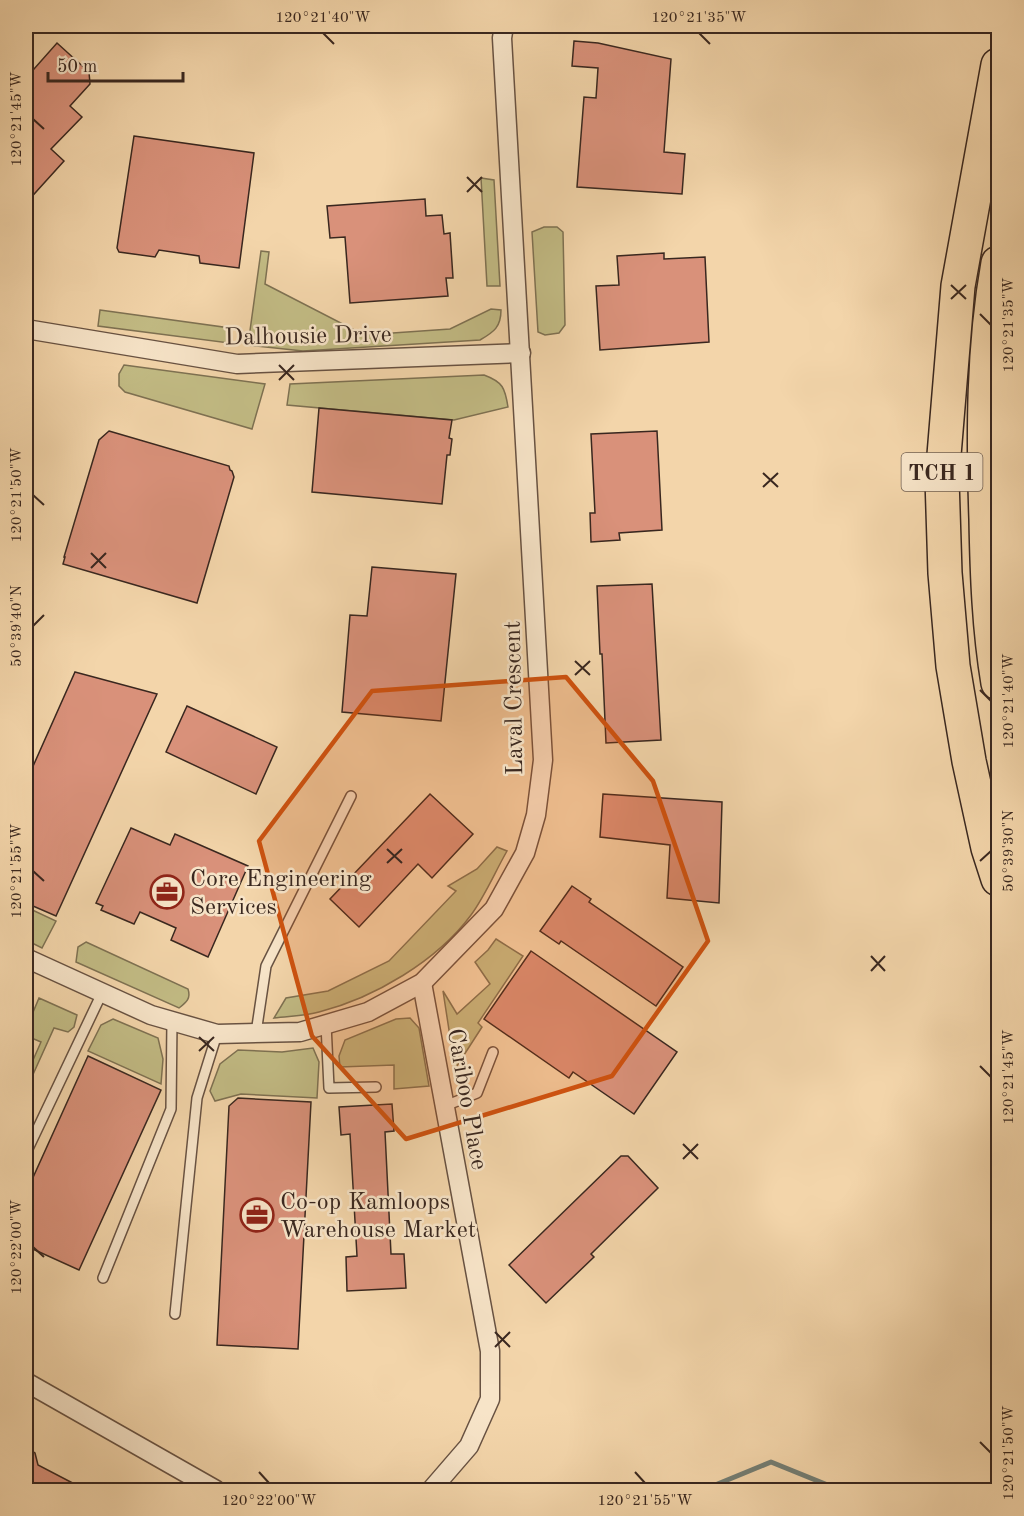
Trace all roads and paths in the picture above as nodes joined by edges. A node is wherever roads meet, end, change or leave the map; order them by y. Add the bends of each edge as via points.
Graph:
1 (504, 26) edge
2 (999, 64) edge
3 (999, 263) edge
4 (26, 329) edge
5 (521, 352) junction
6 (999, 408) edge
7 (985, 484) junction
8 (999, 683) edge
9 (351, 796) dead end
10 (999, 879) edge
11 (26, 958) edge
12 (422, 982) junction
13 (102, 993) junction
14 (172, 1021) junction
15 (326, 1024) junction
16 (256, 1033) junction
17 (217, 1034) junction
18 (493, 1052) dead end
19 (376, 1087) dead end
20 (445, 1106) junction
21 (26, 1153) edge
22 (103, 1278) dead end
23 (175, 1314) dead end
24 (26, 1382) edge
25 (216, 1491) edge
26 (431, 1491) edge

1 - 5 street, Laval Crescent
2 - 10 highway, TCH 1 via 958,286 942,479 953,666 969,761 988,848
3 - 7 highway, TCH 1 via 984,389
4 - 5 street, Dalhousie Drive via 237,364
5 - 12 street, Laval Crescent via 543,760 536,815 525,853 494,909
6 - 7 highway
7 - 8 highway, TCH 1 via 988,583
9 - 16 lane via 266,966
11 - 13 street, Laval Crescent
12 - 15 street, Laval Crescent via 368,1012
12 - 20 street, Cariboo Place
13 - 14 street, Laval Crescent
13 - 21 lane
14 - 17 street, Laval Crescent
14 - 22 lane via 171,1109
15 - 16 street, Laval Crescent via 300,1032
15 - 19 lane via 329,1088
16 - 17 street, Laval Crescent
17 - 23 lane via 197,1098
18 - 20 lane via 477,1093
20 - 26 street, Cariboo Place via 490,1351 490,1399 469,1446
24 - 25 street

